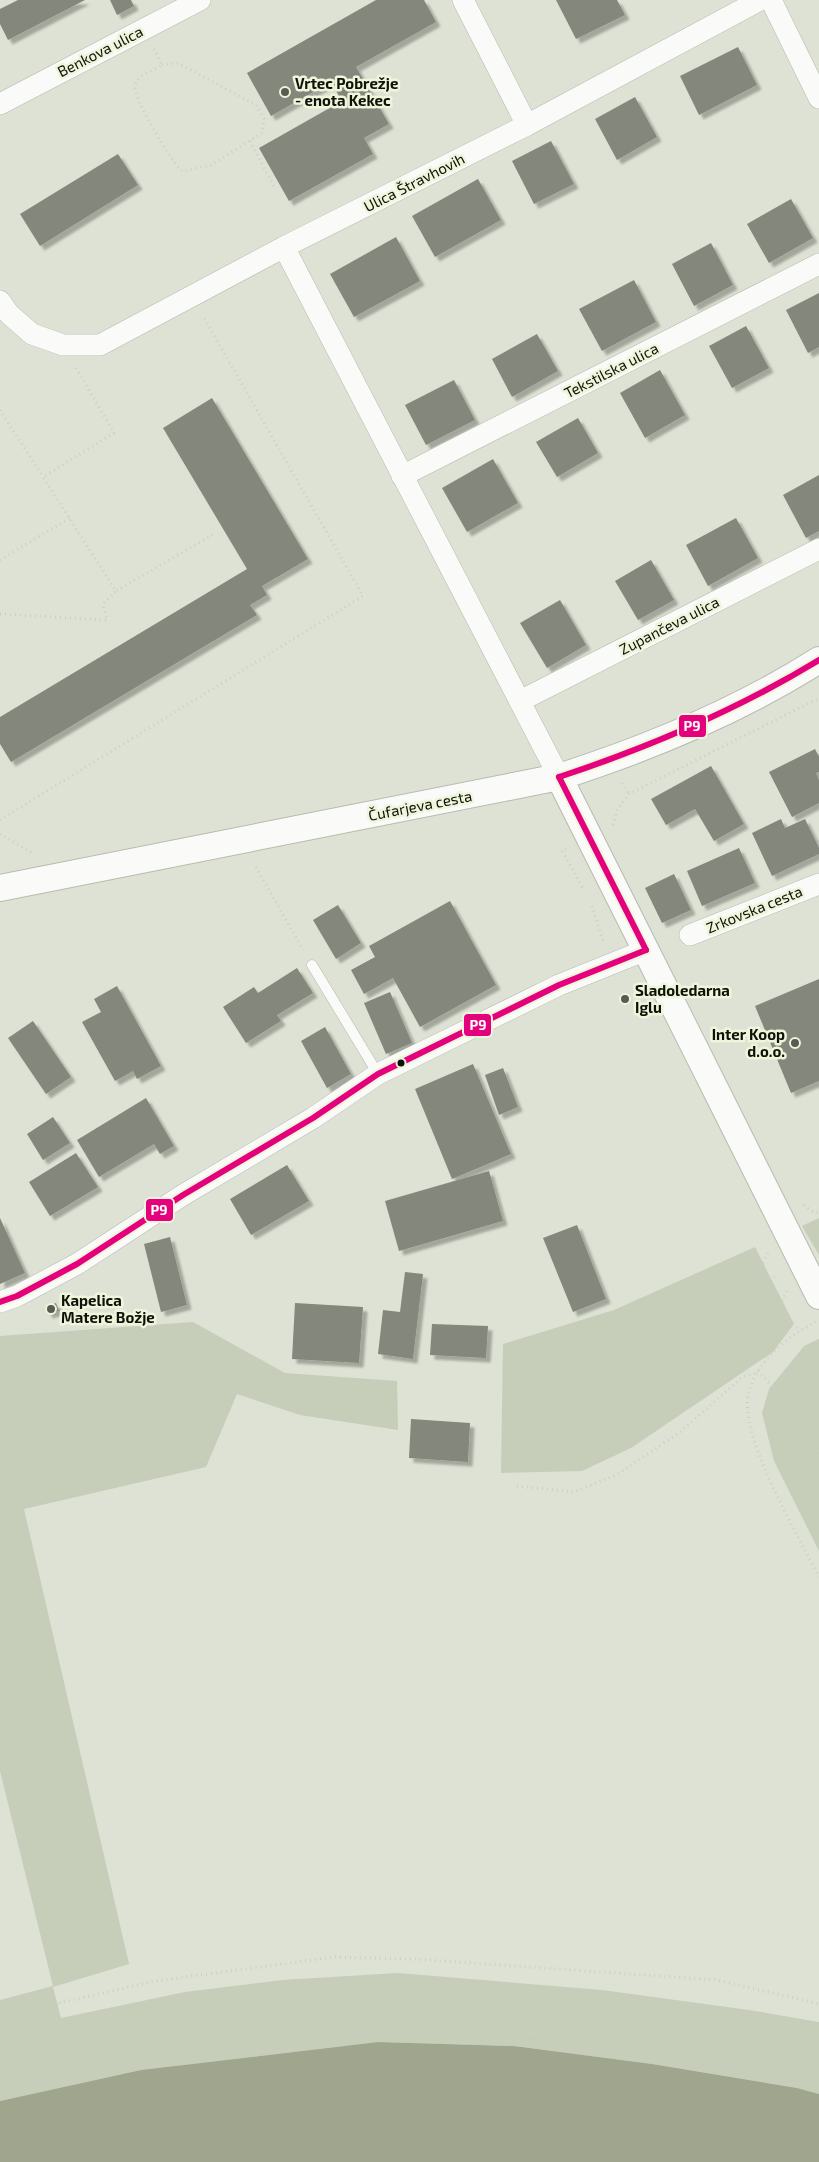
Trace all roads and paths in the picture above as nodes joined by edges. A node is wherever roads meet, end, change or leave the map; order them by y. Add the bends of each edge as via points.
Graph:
1 (200, 0) edge
2 (462, 0) edge
3 (760, 0) edge
4 (771, 0) edge
5 (150, 42) dead end
6 (162, 65) junction
7 (819, 98) edge
8 (0, 104) edge
9 (527, 125) junction
10 (250, 141) junction
11 (274, 187) dead end
12 (284, 248) junction
13 (819, 264) edge
14 (0, 301) edge
15 (200, 311) dead end
16 (67, 353) junction
17 (0, 410) edge
18 (402, 476) junction
19 (43, 477) junction
20 (70, 518) junction
21 (214, 534) dead end
22 (819, 549) edge
23 (0, 560) edge
24 (116, 591) junction
25 (0, 614) edge
26 (819, 660) edge
27 (819, 698) edge
28 (520, 701) junction
29 (560, 777) junction
30 (0, 820) edge
31 (613, 827) dead end
32 (0, 834) edge
33 (562, 851) dead end
34 (34, 854) dead end
35 (256, 867) dead end
36 (819, 884) edge
37 (0, 888) edge
38 (587, 896) dead end
39 (591, 904) dead end
40 (690, 935) dead end
41 (604, 945) dead end
42 (646, 950) junction
43 (312, 965) joint
44 (378, 1074) junction
45 (819, 1296) edge
46 (0, 1302) edge
47 (819, 1321) edge
48 (758, 1371) junction
49 (819, 1456) edge
50 (517, 1486) dead end
51 (819, 1577) edge
52 (59, 2003) dead end
53 (819, 2004) edge
54 (819, 2081) edge
55 (0, 2083) edge

1 - 8 street, Benkova ulica
2 - 9 street
3 - 9 street, Ulica Štravhovih
4 - 7 street
5 - 6 path
6 - 10 path via 178,63 256,105 264,119 262,133
6 - 10 path via 143,76 135,86 138,102 182,172 210,165
9 - 12 street, Ulica Štravhovih
10 - 11 path
12 - 16 street, Ulica Štravhovih via 100,345
12 - 18 street
13 - 18 street, Tekstilska ulica
14 - 16 street, Ulica Štravhovih via 9,314 32,334
15 - 30 path via 363,596
16 - 19 path via 114,433
17 - 19 path
18 - 28 street
19 - 20 path
20 - 23 path
20 - 24 path
21 - 24 path
22 - 28 street, Zupančeva ulica
24 - 25 path via 103,604 107,620
26 - 29 street, Čufarjeva cesta via 734,708 609,761
27 - 31 path via 629,794 617,810
28 - 29 street
29 - 37 street, Čufarjeva cesta
29 - 42 street
32 - 34 path
33 - 38 path
35 - 43 path
36 - 40 street, Zrkovska cesta
39 - 41 path
42 - 44 street via 559,985
42 - 45 street
43 - 44 lane
44 - 46 street via 313,1118 182,1195 78,1264
47 - 48 path via 800,1330
48 - 49 path via 800,1416
48 - 50 path via 741,1378 679,1433 616,1475 574,1492
48 - 51 path via 749,1392 749,1418 760,1460
52 - 53 path via 155,1981 334,1957 414,1959 717,1980
54 - 55 path via 659,2050 518,2032 375,2027 132,2053

